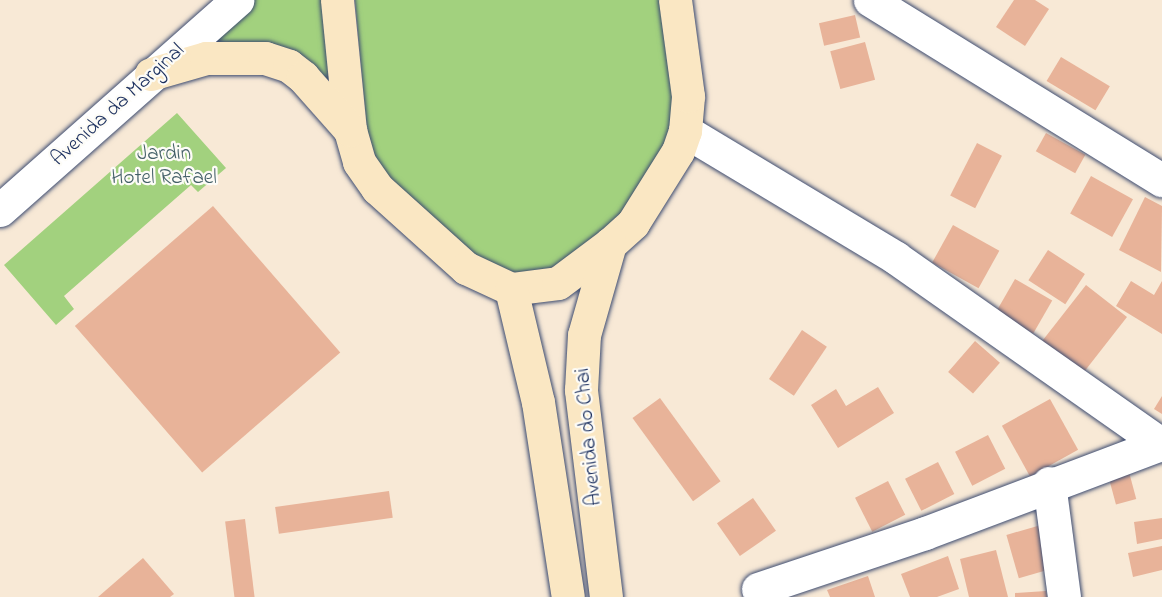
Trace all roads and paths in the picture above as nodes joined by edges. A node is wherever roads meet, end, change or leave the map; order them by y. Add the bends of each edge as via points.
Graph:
1 (237, 0) edge
2 (337, 0) edge
3 (675, 0) edge
4 (870, 0) edge
5 (152, 74) junction
6 (350, 130) junction
7 (685, 132) junction
8 (1162, 180) edge
9 (0, 210) edge
10 (610, 244) junction
11 (511, 289) junction
12 (1161, 444) edge
13 (1049, 483) junction
14 (758, 589) dead end
15 (568, 597) edge
16 (606, 597) edge
17 (1064, 597) edge

1 - 5 street, Avenida da Marginal
2 - 6 main road
3 - 7 main road via 688,96
4 - 8 street
5 - 6 main road via 206,58 265,58 289,66 303,76
5 - 9 street, Avenida da Marginal
6 - 11 main road via 359,162 377,188 466,268
7 - 10 main road via 633,223
7 - 12 street via 896,258
10 - 11 main road via 558,283
10 - 16 main road, Avenida do Chai via 584,335 581,390
11 - 15 main road, Avenida do Chai via 538,402
12 - 13 street
13 - 14 street via 926,533
13 - 17 street

